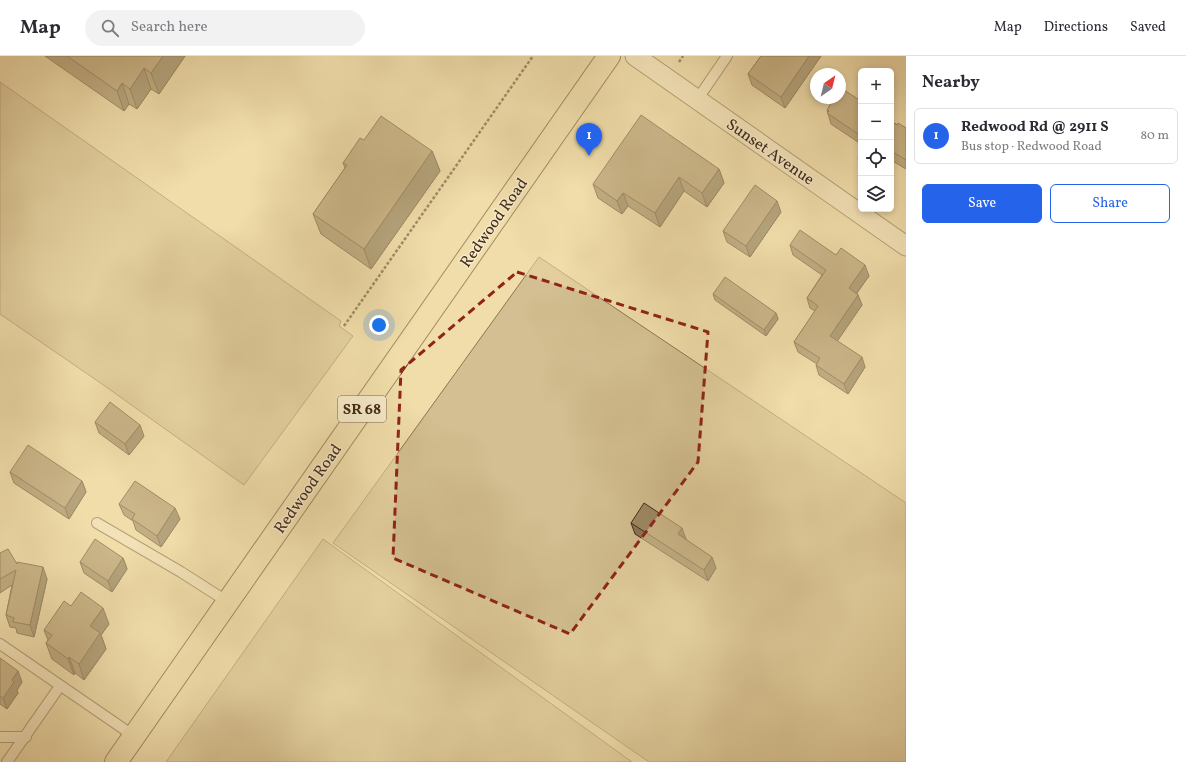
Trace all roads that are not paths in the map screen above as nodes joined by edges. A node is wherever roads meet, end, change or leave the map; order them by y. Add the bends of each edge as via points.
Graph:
1 (609, 56) edge
2 (635, 56) edge
3 (728, 56) edge
4 (697, 100) junction
5 (906, 246) edge
6 (98, 523) dead end
7 (228, 602) junction
8 (0, 644) edge
9 (60, 686) junction
10 (134, 736) junction
11 (0, 737) edge
12 (26, 737) junction
13 (7, 762) edge
14 (116, 762) edge

1 - 7 main road, Redwood Road / SR 68
2 - 4 street, Sunset Avenue
3 - 4 lane
4 - 5 street, Sunset Avenue
6 - 7 lane
7 - 10 main road, Redwood Road / SR 68
8 - 9 lane
9 - 10 lane
9 - 12 lane
10 - 14 main road, Redwood Road / SR 68
11 - 12 lane
12 - 13 lane

